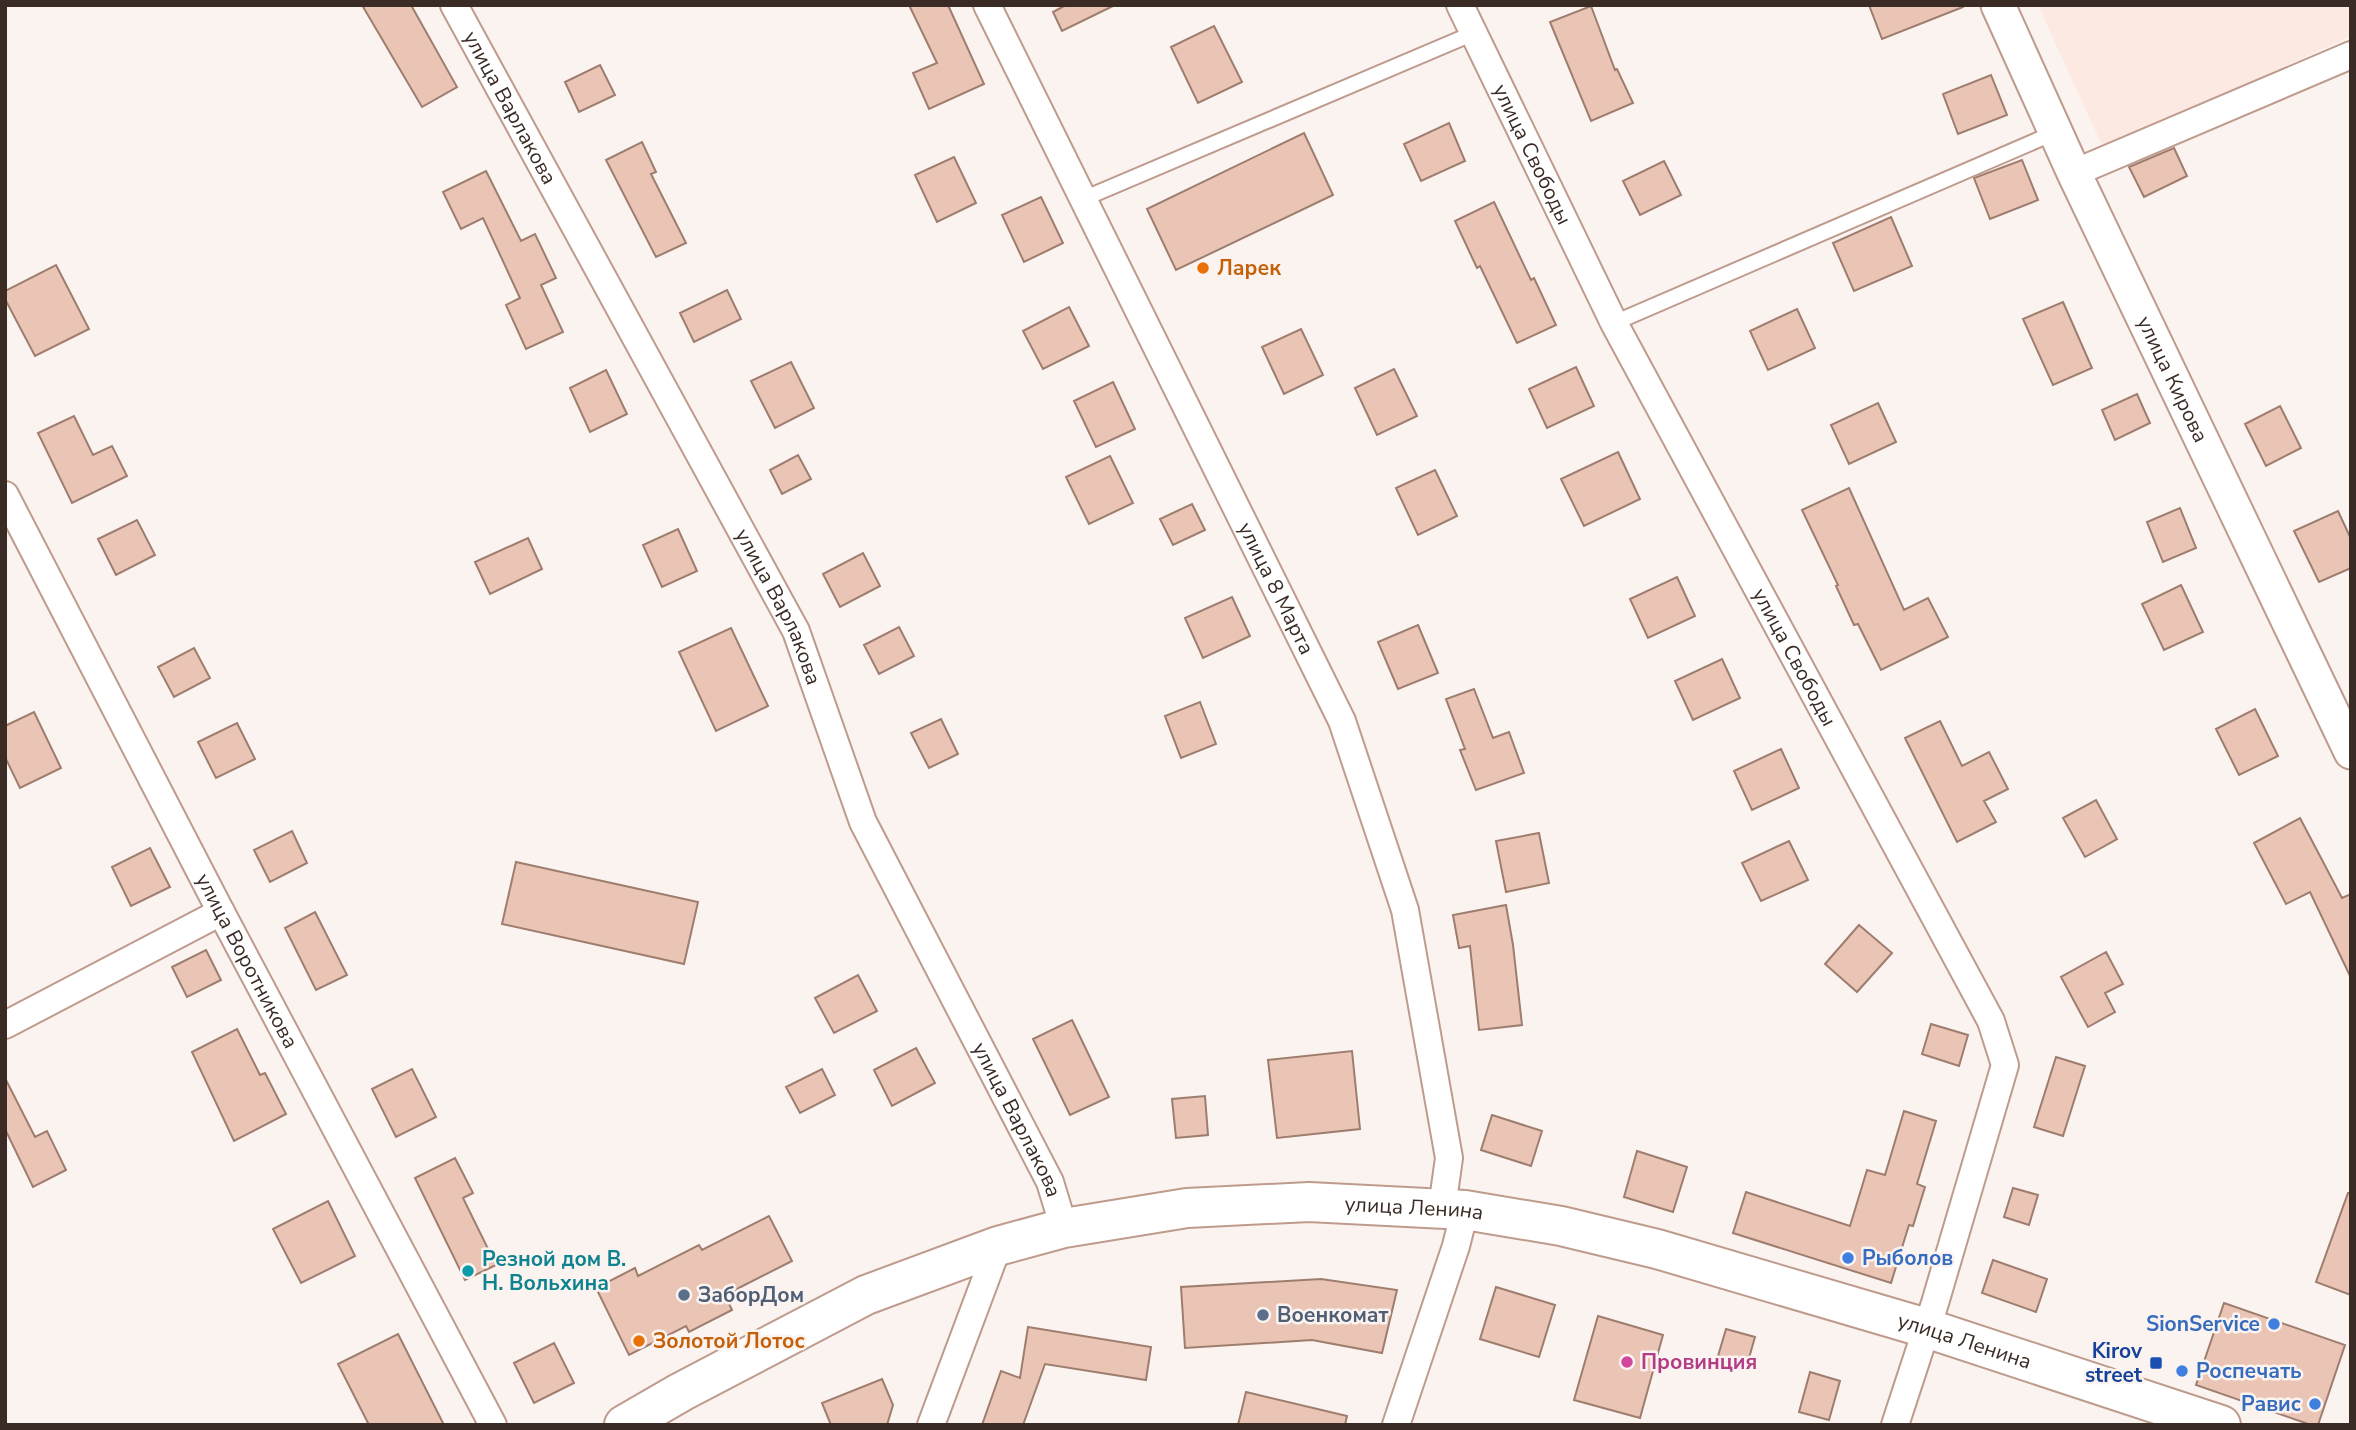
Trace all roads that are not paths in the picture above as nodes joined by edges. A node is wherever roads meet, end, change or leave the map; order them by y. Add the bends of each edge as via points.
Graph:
1 (454, 5) edge
2 (987, 5) edge
3 (1460, 5) edge
4 (1998, 5) edge
5 (1474, 33) junction
6 (2351, 55) edge
7 (2056, 132) junction
8 (2074, 173) junction
9 (1083, 199) junction
10 (1614, 323) junction
11 (5, 495) edge
12 (2351, 752) edge
13 (221, 912) junction
14 (5, 1025) edge
15 (1453, 1209) junction
16 (1064, 1228) junction
17 (998, 1246) junction
18 (1926, 1328) junction
19 (493, 1425) edge
20 (624, 1425) edge
21 (932, 1425) edge
22 (1396, 1425) edge
23 (1895, 1425) edge
24 (2221, 1425) edge

1 - 16 street, улица Варлакова via 796,631 863,822 1049,1182
2 - 9 street, улица 8 Марта
3 - 5 street, улица Свободы
4 - 7 street, улица Кирова
5 - 9 lane
5 - 10 street, улица Свободы
6 - 8 street
7 - 8 street, улица Кирова
7 - 10 lane
8 - 12 street, улица Кирова
9 - 15 street, улица 8 Марта via 1342,721 1405,910 1449,1158
10 - 18 street, улица Свободы via 1991,1021 2006,1065
11 - 13 street, улица Воротникова
13 - 14 street
13 - 19 street, улица Воротникова
15 - 16 main road, улица Ленина via 1308,1202 1187,1208
15 - 18 main road, улица Ленина via 1561,1226 1657,1249
15 - 22 street, улица 8 Марта via 1456,1246
16 - 17 main road, улица Ленина
17 - 20 main road, улица Ленина via 866,1295
17 - 21 street
18 - 23 street, улица Свободы
18 - 24 main road, улица Ленина

